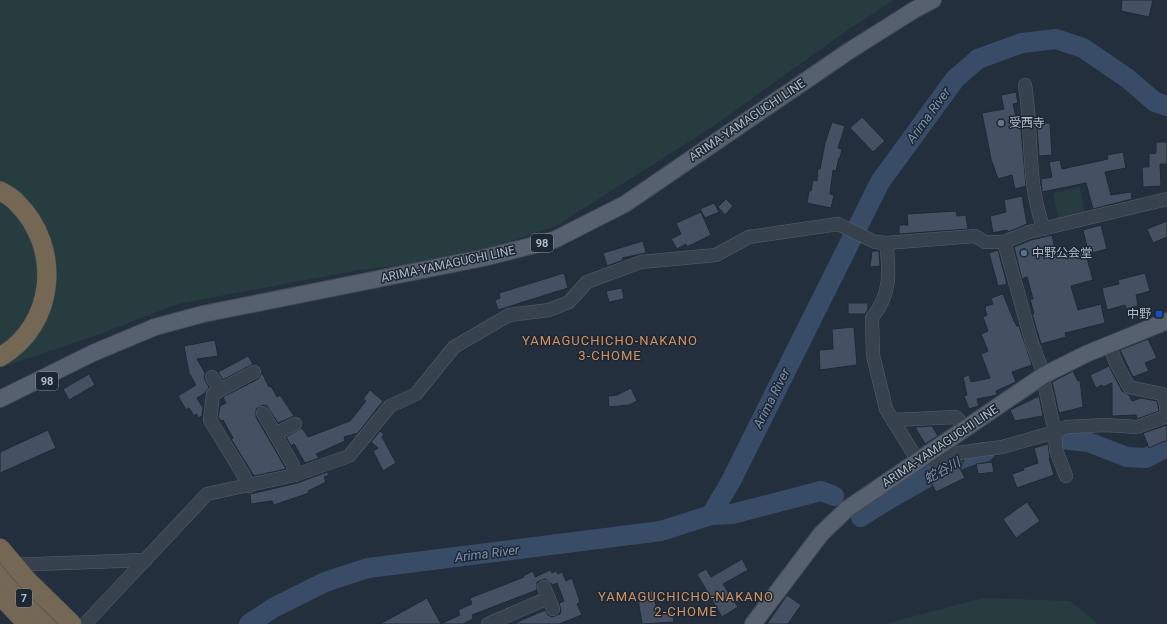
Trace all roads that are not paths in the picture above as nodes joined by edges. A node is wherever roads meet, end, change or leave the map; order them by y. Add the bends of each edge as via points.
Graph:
1 (933, 0) edge
2 (1025, 86) dead end
3 (0, 191) edge
4 (1167, 199) edge
5 (0, 205) edge
6 (1044, 229) junction
7 (881, 242) junction
8 (1004, 242) junction
9 (1167, 320) edge
10 (0, 343) edge
11 (1109, 344) junction
12 (93, 353) junction
13 (0, 357) edge
14 (254, 372) dead end
15 (1044, 375) junction
16 (212, 378) dead end
17 (220, 390) junction
18 (0, 399) edge
19 (0, 410) edge
20 (1167, 412) edge
21 (263, 413) dead end
22 (1167, 416) edge
23 (893, 420) junction
24 (295, 424) dead end
25 (966, 429) junction
26 (1055, 432) junction
27 (275, 434) junction
28 (922, 458) junction
29 (294, 475) junction
30 (1066, 476) dead end
31 (249, 486) junction
32 (0, 548) edge
33 (146, 560) junction
34 (0, 565) edge
35 (0, 571) edge
36 (0, 595) edge
37 (548, 598) dead end
38 (0, 610) edge
39 (484, 621) edge
40 (12, 624) edge
41 (27, 624) edge
42 (50, 624) edge
43 (72, 624) edge
44 (85, 624) edge
45 (753, 624) edge

1 - 12 main road, ARIMA-YAMAGUCHI LINE / 98 via 849,51 625,204 554,240 482,258 203,314 155,327
2 - 6 street via 1032,179 1037,211
3 - 13 highway via 17,202 29,216 39,234 47,264 46,293 39,315 32,328
4 - 6 street
5 - 10 highway via 14,216 26,231 36,266 36,281 33,299 18,328
6 - 8 street
7 - 8 street via 974,236 985,242
7 - 23 street via 889,266 888,285 882,306 872,318 873,347 886,409
7 - 29 street via 838,224 749,237 716,255 641,262 587,282 563,305 549,310 509,315 454,347 416,394 390,406 350,456
8 - 15 street via 1032,343
9 - 11 main road, ARIMA-YAMAGUCHI LINE
11 - 15 main road, ARIMA-YAMAGUCHI LINE
11 - 20 street via 1129,387 1162,394 1166,400
12 - 18 main road, ARIMA-YAMAGUCHI LINE / 98
12 - 19 main road, ARIMA-YAMAGUCHI LINE / 98
14 - 17 street
15 - 25 main road, ARIMA-YAMAGUCHI LINE
15 - 26 street
16 - 17 street
17 - 31 street via 213,394 210,420
21 - 27 street
22 - 26 street via 1137,427 1066,427
23 - 25 street via 956,417
23 - 28 street
24 - 27 street
25 - 28 main road, ARIMA-YAMAGUCHI LINE
26 - 28 street via 1002,447 950,454 934,462
26 - 30 street via 1056,450
27 - 29 street via 293,465
28 - 45 main road, ARIMA-YAMAGUCHI LINE via 847,509 821,534
29 - 31 street
31 - 33 street via 207,494
32 - 43 highway, bridge via 27,580
33 - 34 street
33 - 44 street
35 - 42 highway, 7
36 - 41 highway, 7
37 - 39 street
38 - 40 highway

